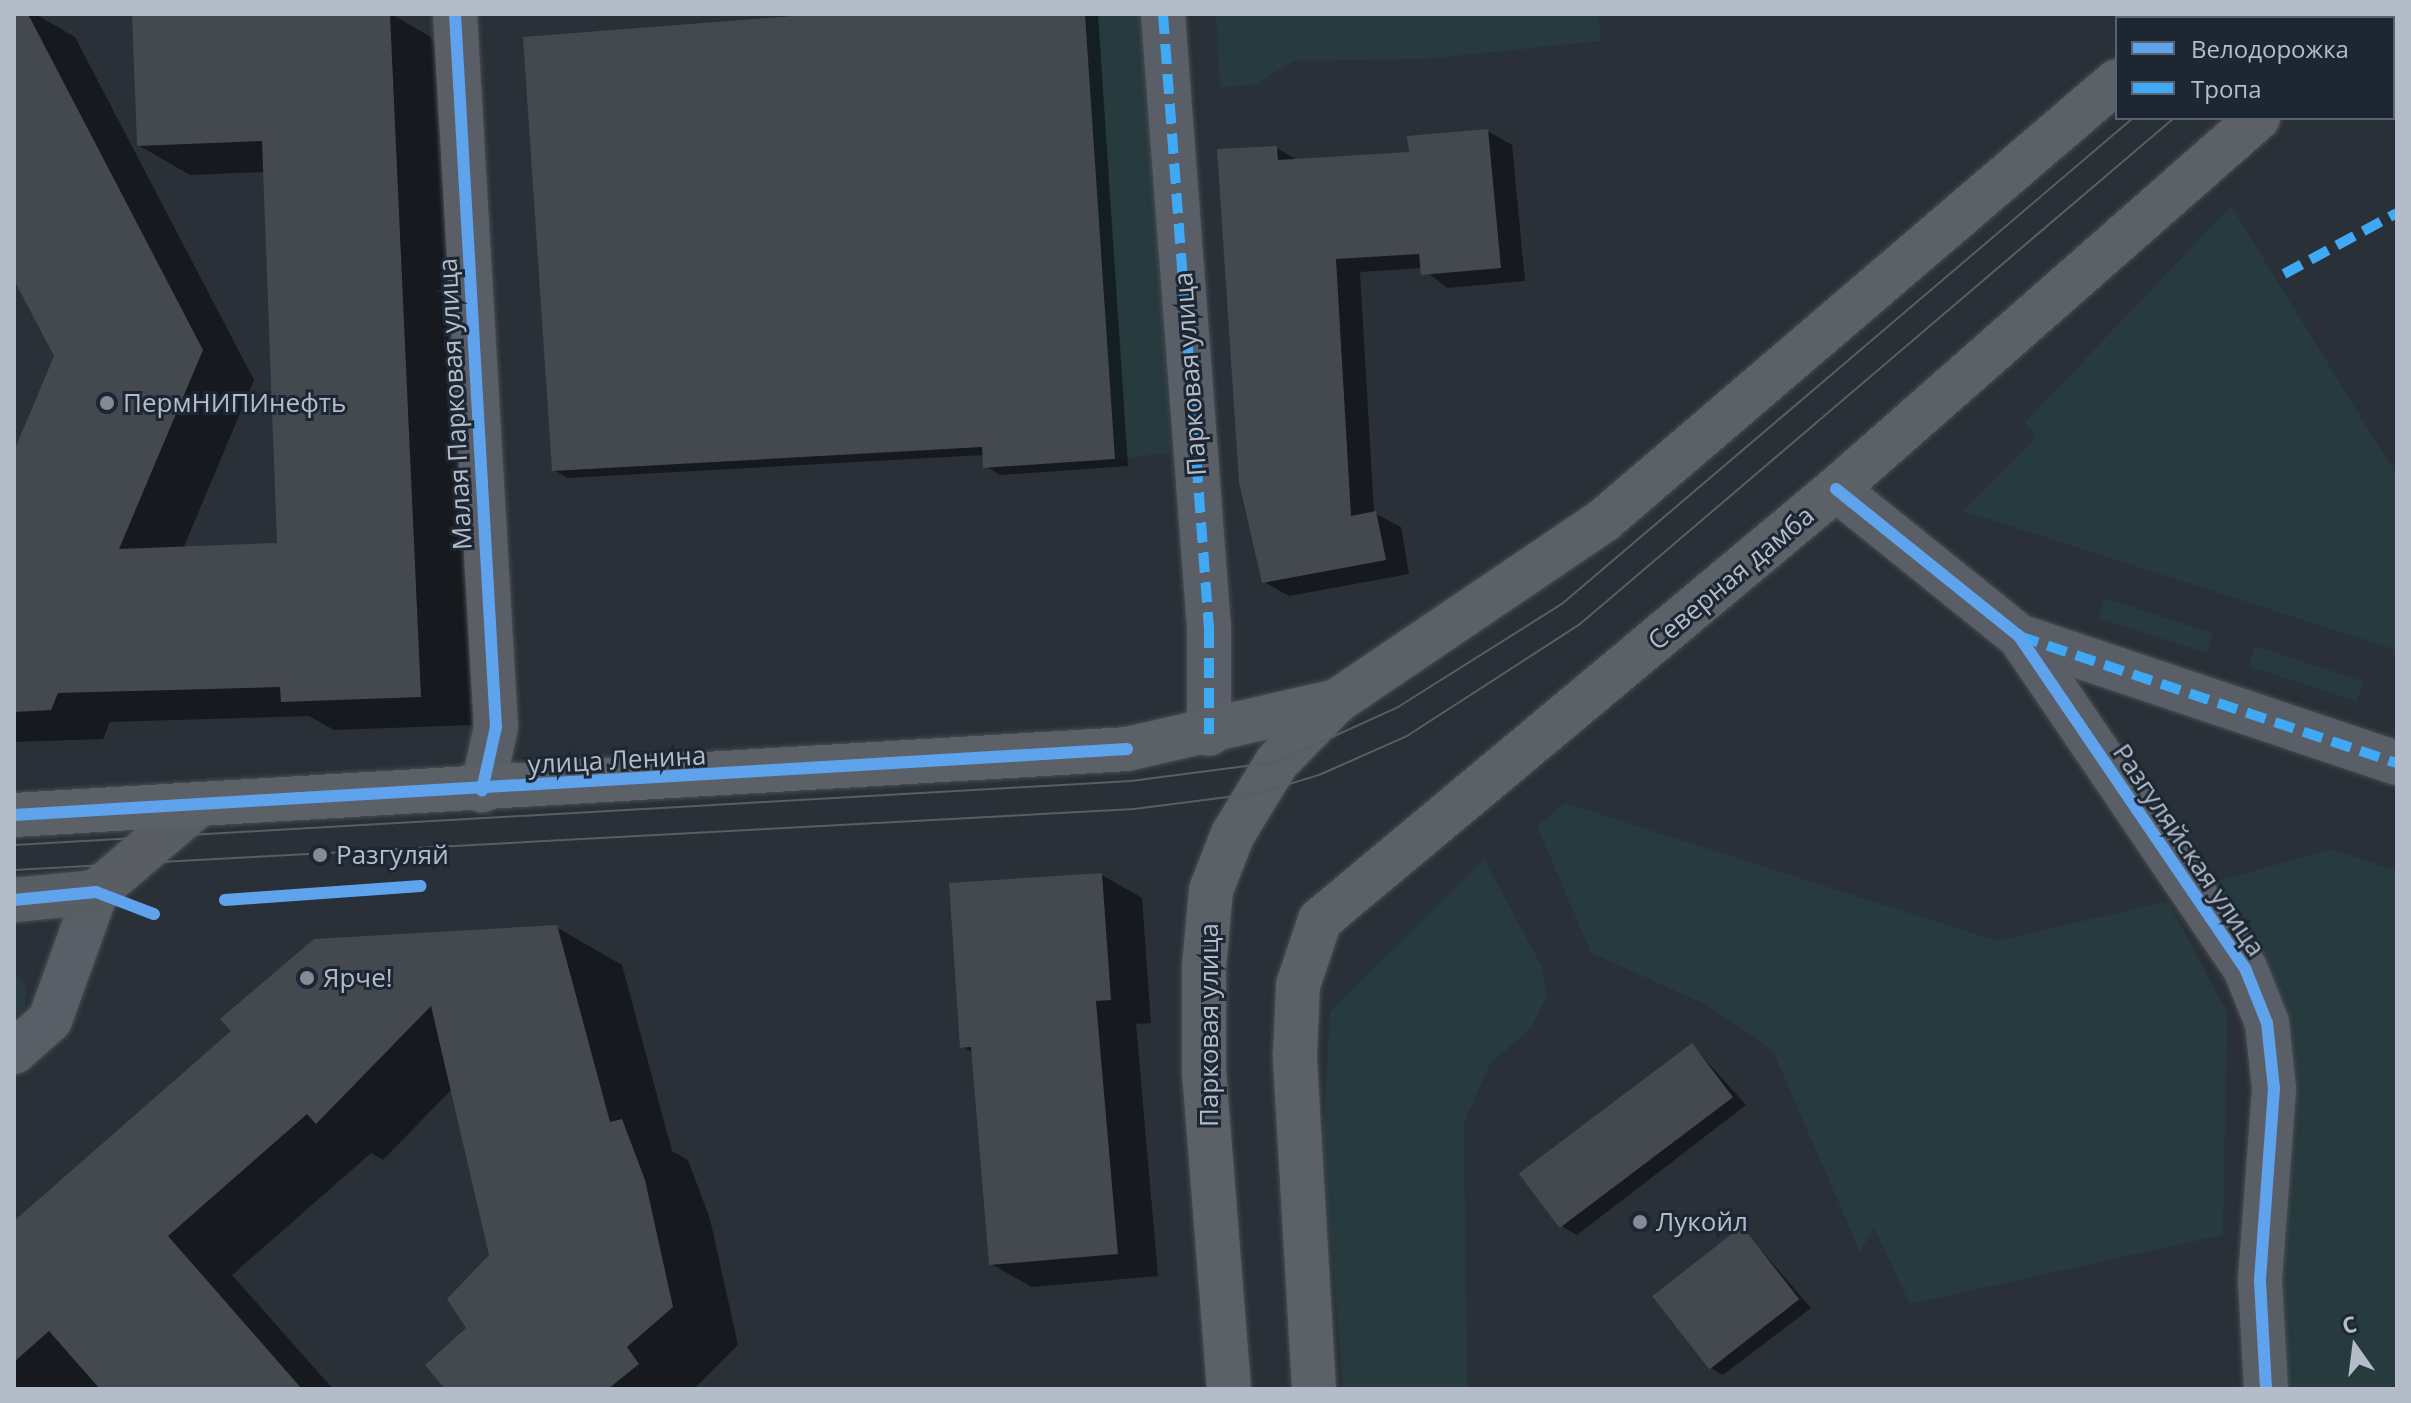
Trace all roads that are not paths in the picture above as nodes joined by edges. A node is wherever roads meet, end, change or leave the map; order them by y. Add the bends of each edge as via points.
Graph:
1 (455, 14) edge
2 (1163, 14) edge
3 (2115, 83) edge
4 (2256, 120) edge
5 (1836, 489) junction
6 (2019, 636) junction
7 (1337, 701) junction
8 (1209, 734) junction
9 (2397, 763) edge
10 (482, 790) junction
11 (197, 806) junction
12 (14, 815) edge
13 (96, 892) junction
14 (14, 900) edge
15 (14, 1052) edge
16 (1229, 1389) edge
17 (1314, 1389) edge
18 (2266, 1389) edge

1 - 10 street, Малая Парковая улица via 496,727
2 - 8 street, Парковая улица via 1209,628
3 - 7 main road via 1604,520
4 - 5 main road, Северная дамба
5 - 6 street, Разгуляйская улица
5 - 17 main road, Северная дамба via 1320,920 1298,985 1295,1126
6 - 9 street
6 - 18 street, Разгуляйская улица via 2245,968 2267,1023 2274,1089 2260,1281
7 - 8 main road, улица Ленина
7 - 16 main road, Парковая улица via 1277,762 1233,834 1211,890 1204,1073
8 - 10 main road, улица Ленина via 1127,749
10 - 11 main road, улица Ленина
11 - 12 main road, улица Ленина
11 - 13 main road
13 - 14 main road
13 - 15 street via 50,1020

